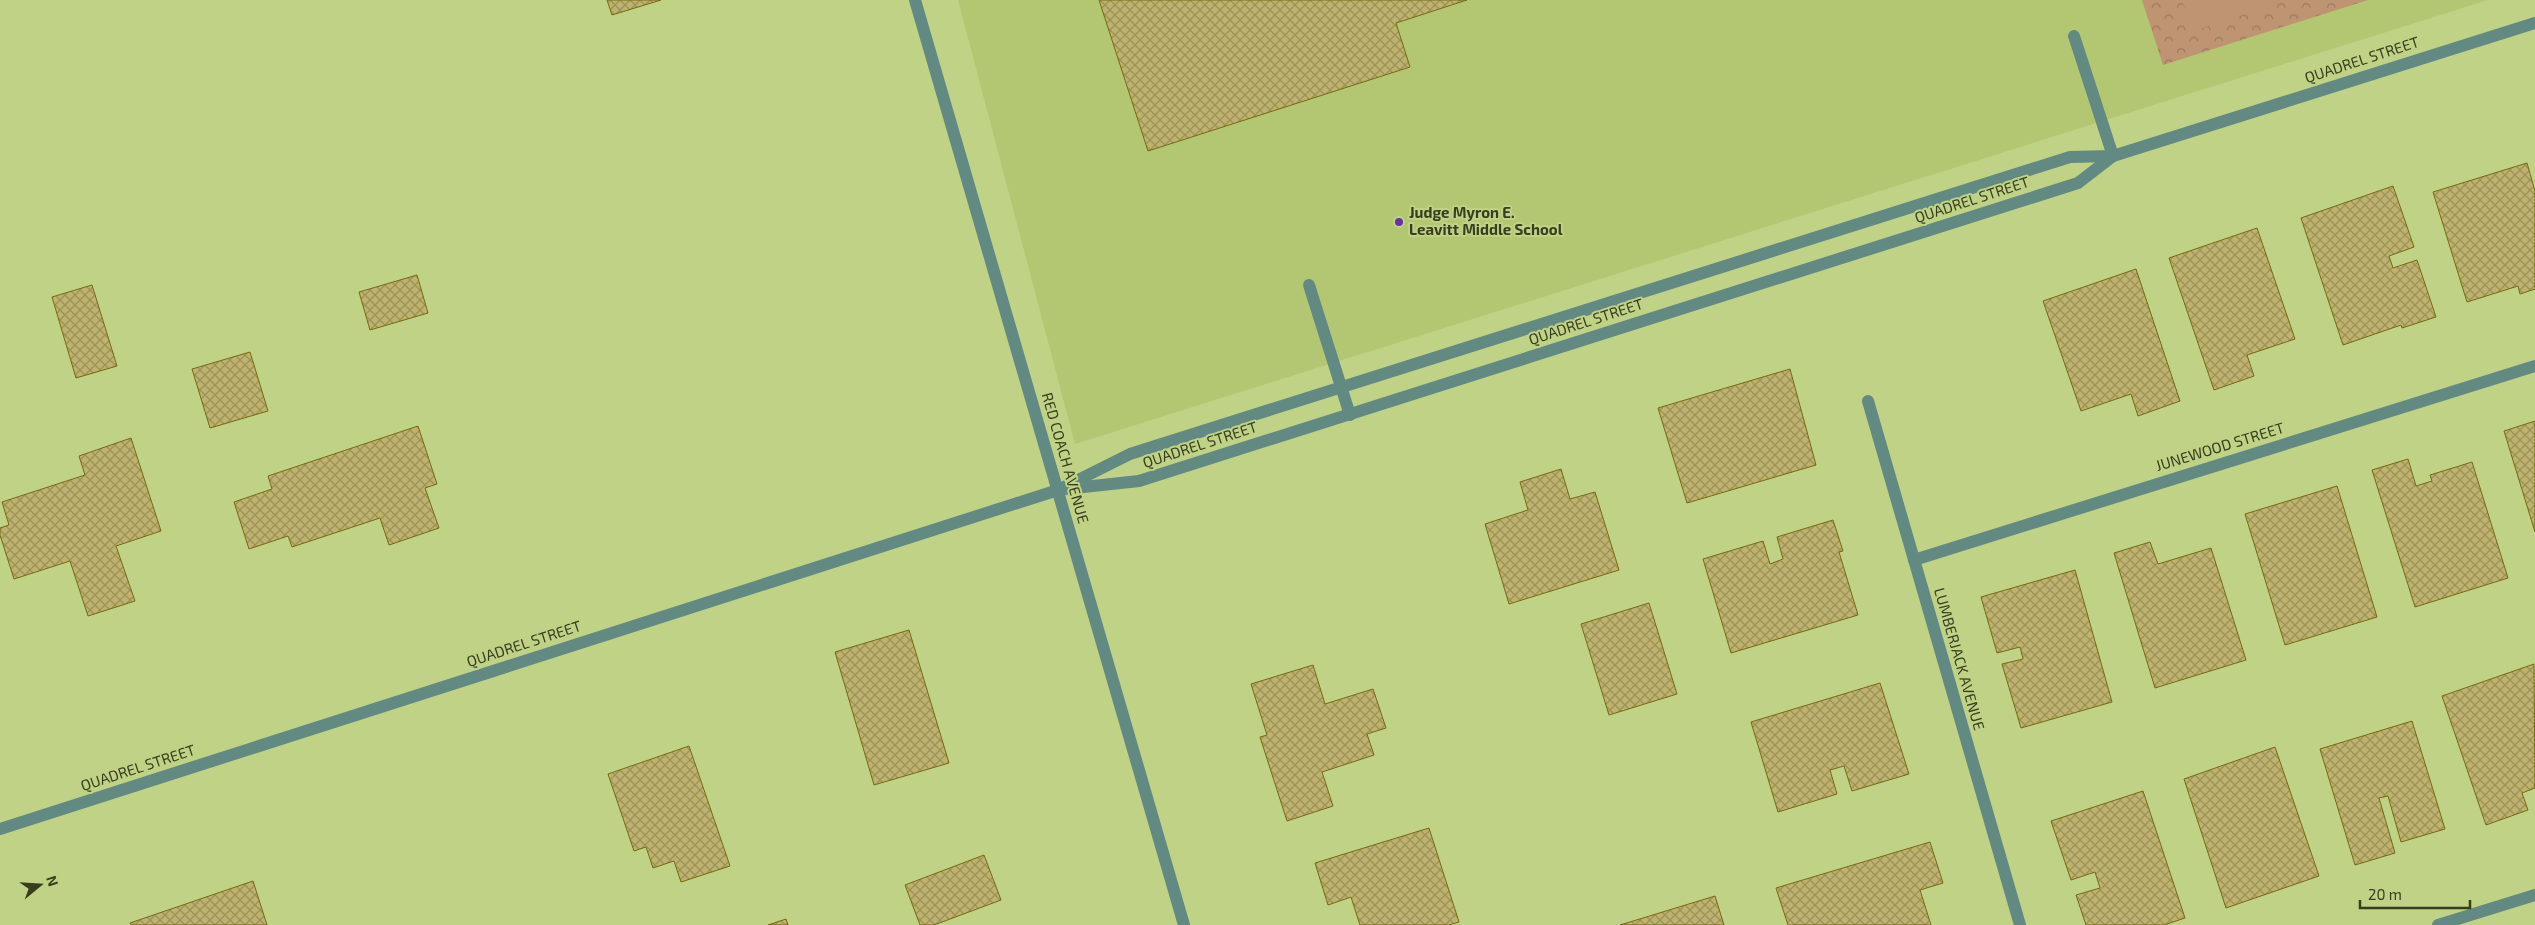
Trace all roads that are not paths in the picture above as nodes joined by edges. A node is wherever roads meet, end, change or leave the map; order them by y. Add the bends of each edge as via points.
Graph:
1 (915, 0) edge
2 (2535, 23) edge
3 (2074, 36) dead end
4 (2113, 156) junction
5 (1309, 285) dead end
6 (2535, 366) edge
7 (1341, 387) junction
8 (1868, 401) dead end
9 (1350, 415) junction
10 (1058, 490) junction
11 (1914, 560) junction
12 (0, 829) edge
13 (2535, 895) edge
14 (1184, 925) edge
15 (2020, 925) edge
16 (2438, 925) edge

1 - 10 street, RED COACH AVENUE
2 - 4 street, QUADREL STREET
3 - 4 street
4 - 7 street, QUADREL STREET via 2070,157
4 - 9 street, QUADREL STREET via 2078,183
5 - 7 street
6 - 11 street, JUNEWOOD STREET
7 - 9 street
7 - 10 street, QUADREL STREET via 1130,454
8 - 11 street, LUMBERJACK AVENUE
9 - 10 street, QUADREL STREET via 1139,482
10 - 12 street, QUADREL STREET
10 - 14 street, RED COACH AVENUE
11 - 15 street, LUMBERJACK AVENUE
13 - 16 street

